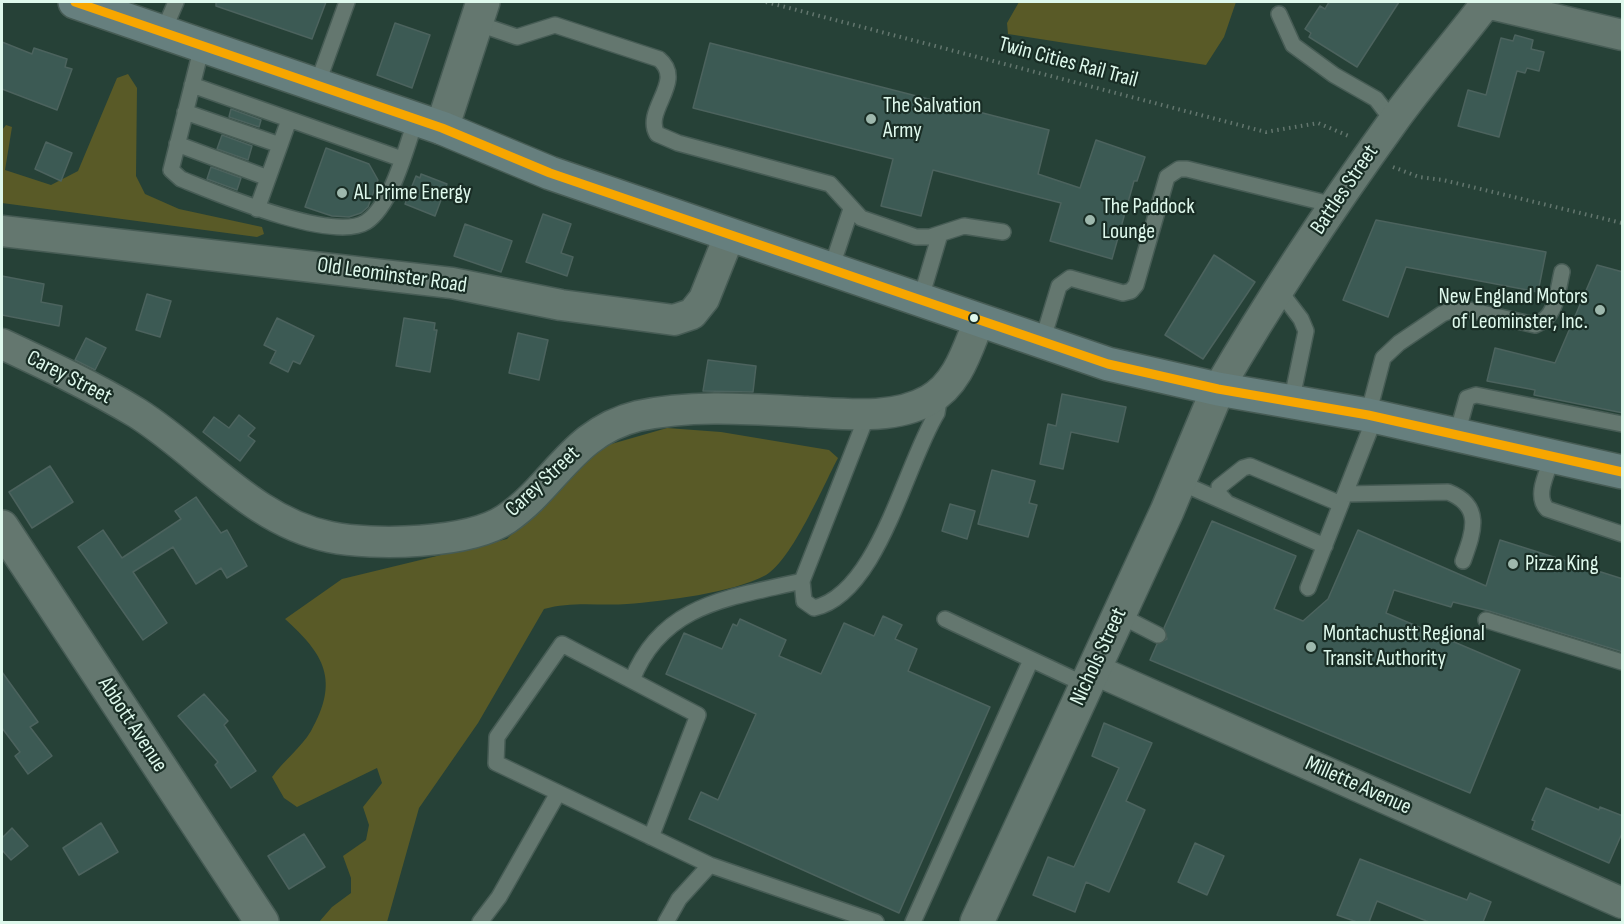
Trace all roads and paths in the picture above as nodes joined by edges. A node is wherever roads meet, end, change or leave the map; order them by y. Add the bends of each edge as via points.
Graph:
1 (75, 2) edge
2 (176, 2) edge
3 (346, 2) edge
4 (766, 2) edge
5 (1487, 2) edge
6 (479, 12) edge
7 (1278, 14) dead end
8 (163, 32) junction
9 (1623, 34) edge
10 (202, 46) junction
11 (192, 85) junction
12 (317, 85) junction
13 (185, 112) junction
14 (289, 120) junction
15 (1393, 121) junction
16 (429, 124) junction
17 (1359, 143) dead end
18 (177, 144) junction
19 (280, 145) junction
20 (402, 159) junction
21 (1387, 163) dead end
22 (268, 178) junction
23 (1334, 205) junction
24 (257, 208) junction
25 (851, 209) junction
26 (1623, 223) edge
27 (2, 231) edge
28 (1003, 232) dead end
29 (730, 234) junction
30 (940, 234) junction
31 (831, 269) junction
32 (1562, 272) dead end
33 (1279, 290) junction
34 (920, 301) junction
35 (979, 321) junction
36 (1042, 342) junction
37 (2, 344) edge
38 (1218, 389) junction
39 (940, 392) junction
40 (1291, 402) junction
41 (868, 413) junction
42 (1372, 416) junction
43 (1623, 424) edge
44 (1457, 434) junction
45 (1553, 455) junction
46 (1623, 472) edge
47 (1179, 482) junction
48 (1343, 499) junction
49 (1227, 503) junction
50 (2, 527) edge
51 (1623, 534) edge
52 (1325, 546) junction
53 (1463, 561) dead end
54 (802, 581) junction
55 (1308, 588) dead end
56 (1119, 615) junction
57 (945, 619) dead end
58 (1486, 620) dead end
59 (1158, 635) dead end
60 (1031, 660) junction
61 (1623, 662) edge
62 (1090, 677) junction
63 (632, 680) junction
64 (558, 793) junction
65 (651, 837) junction
66 (710, 865) junction
67 (1623, 903) edge
68 (262, 922) edge
69 (480, 922) edge
70 (666, 922) edge
71 (876, 922) edge
72 (913, 922) edge
73 (977, 922) edge

1 - 8 highway
2 - 8 lane
3 - 12 lane
4 - 17 path, Twin Cities Rail Trail via 1266,132 1318,123
5 - 9 street
5 - 15 street, Battles Street
6 - 16 main road
6 - 25 lane via 517,37 555,25 659,59 669,78 653,122 657,135 830,184
7 - 15 lane via 1293,45 1376,99
8 - 10 highway
10 - 11 lane
10 - 12 highway
11 - 13 lane
11 - 14 lane
12 - 16 highway
13 - 18 lane
13 - 19 lane
14 - 19 lane
14 - 20 lane
15 - 23 street, Battles Street
16 - 20 lane
16 - 29 highway via 550,173
18 - 22 lane
18 - 24 lane via 171,165 173,174
19 - 22 lane
20 - 24 lane via 378,210 360,225 343,227
21 - 26 path via 1419,177
22 - 24 lane
23 - 33 street, Battles Street
23 - 36 lane via 1187,169 1172,172 1167,177 1138,280 1131,291 1124,293 1070,278 1065,280 1059,286
25 - 30 lane via 870,222 916,237
25 - 31 lane
27 - 29 street, Old Leominster Road via 452,283 561,305 674,320 692,314 704,299
28 - 30 lane via 964,226
29 - 31 highway
30 - 34 lane
31 - 34 highway
32 - 42 lane via 1552,314 1543,322 1535,325 1452,309 1399,343 1383,358
33 - 38 street, Battles Street
33 - 40 lane via 1306,331
34 - 35 highway
35 - 36 highway
35 - 39 street, Carey Street via 962,364
36 - 38 highway via 1108,364
37 - 41 street, Carey Street via 137,414 243,496 278,518 303,531 366,541 439,539 480,531 506,519 568,456 599,432 635,417 673,410
38 - 40 highway
38 - 47 main road, Nichols Street
39 - 41 street, Carey Street via 909,408
39 - 54 lane via 937,413 867,565 829,605 814,608 804,601
40 - 42 highway
41 - 54 lane
42 - 44 highway
42 - 48 lane
43 - 44 lane via 1476,395 1463,403
44 - 45 highway
45 - 46 highway
45 - 51 lane via 1540,497 1543,506
47 - 49 lane
47 - 56 main road, Nichols Street
48 - 49 lane via 1250,466 1219,487 1219,494
48 - 52 lane
48 - 53 lane via 1448,492 1457,496 1466,503 1473,521
49 - 52 lane
50 - 68 main road, Abbott Avenue
52 - 55 lane
54 - 63 lane via 725,599 688,613 669,625 641,658
56 - 59 lane
56 - 62 main road, Nichols Street
57 - 60 lane
58 - 61 lane
60 - 62 lane
60 - 72 lane
62 - 67 street, Millette Avenue
62 - 73 main road, Nichols Street
63 - 64 lane via 562,644 497,737 496,763
63 - 65 lane via 698,715
64 - 65 lane
64 - 69 lane
65 - 66 lane
66 - 70 lane via 679,899
66 - 71 lane

